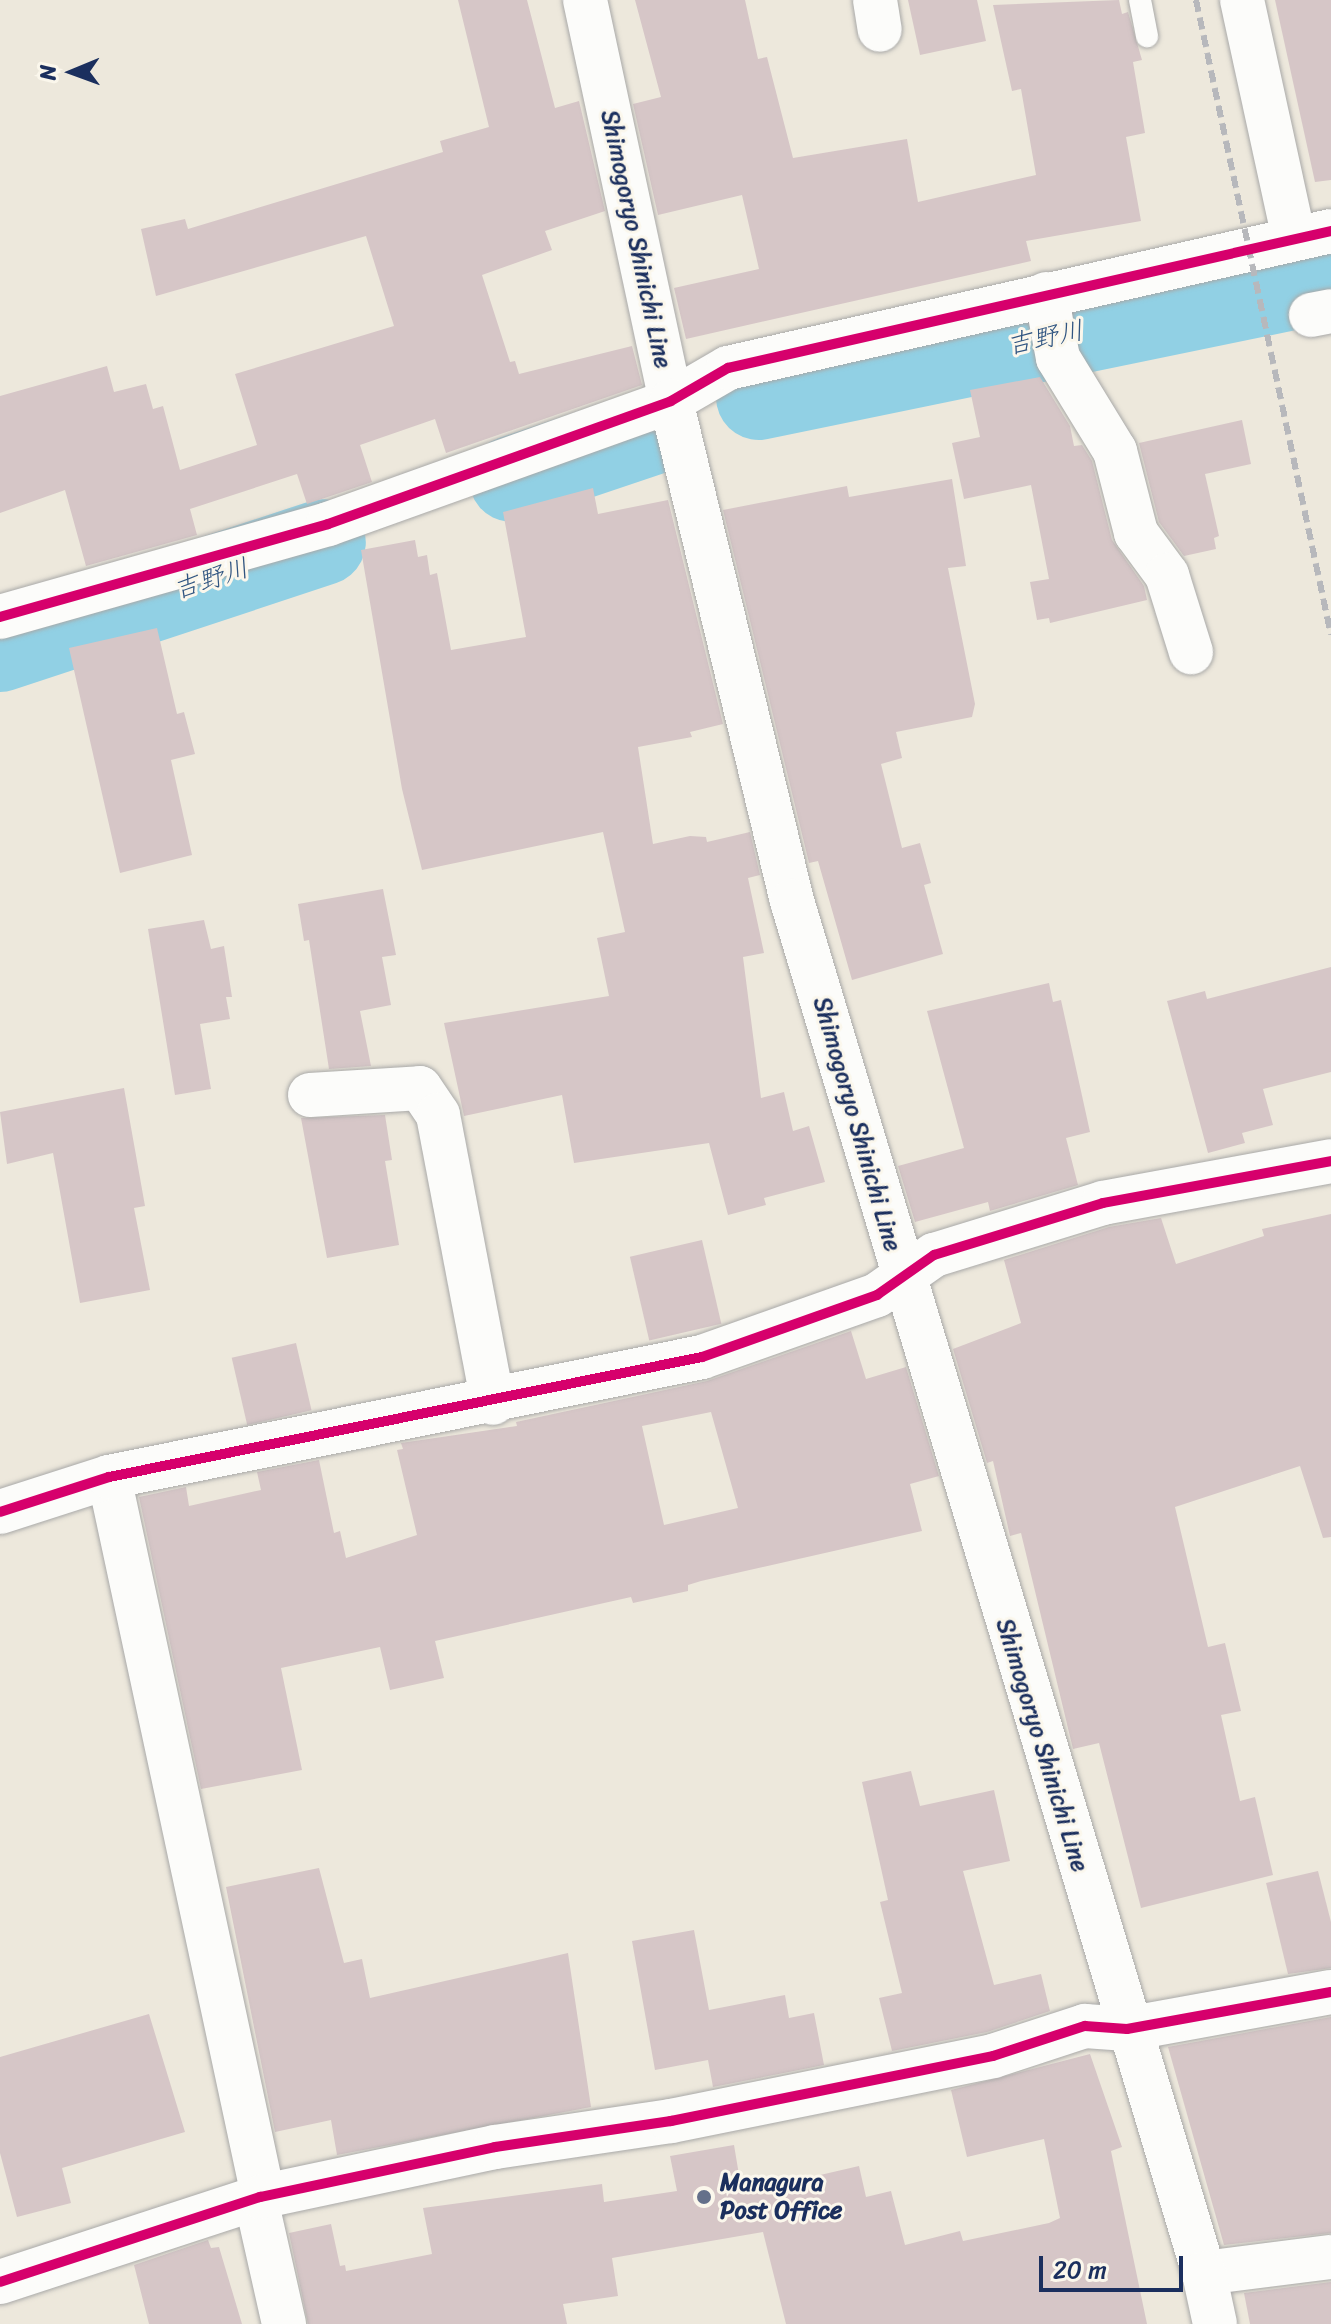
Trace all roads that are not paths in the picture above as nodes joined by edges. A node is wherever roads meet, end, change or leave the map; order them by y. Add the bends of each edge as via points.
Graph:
1 (585, 0) edge
2 (1140, 0) edge
3 (1242, 0) edge
4 (1147, 36) dead end
5 (1313, 234) edge
6 (1052, 323) junction
7 (671, 401) junction
8 (0, 617) edge
9 (1191, 652) dead end
10 (310, 1095) dead end
11 (1331, 1161) edge
12 (903, 1279) junction
13 (493, 1403) junction
14 (109, 1477) junction
15 (0, 1512) edge
16 (1331, 1992) edge
17 (1127, 2029) junction
18 (260, 2197) junction
19 (1331, 2257) edge
20 (1204, 2273) junction
21 (0, 2282) edge
22 (284, 2324) edge
23 (1215, 2324) edge

1 - 7 street, Shimogoryo Shinichi Line
2 - 4 lane
3 - 5 street
5 - 6 street
6 - 7 street via 728,368
6 - 9 street via 1115,451 1136,533 1167,575
7 - 8 street via 328,524
7 - 12 street, Shimogoryo Shinichi Line via 792,901
10 - 13 street via 420,1088 438,1115
11 - 12 street via 1103,1203 934,1255
12 - 13 street via 877,1295 702,1357
12 - 17 street, Shimogoryo Shinichi Line
13 - 14 street
14 - 15 street
14 - 18 street
16 - 17 street
17 - 18 street via 1085,2026 993,2056 671,2121 495,2147
17 - 20 street, Shimogoryo Shinichi Line
18 - 21 street
18 - 22 street
19 - 20 street
20 - 23 street, Shimogoryo Shinichi Line

